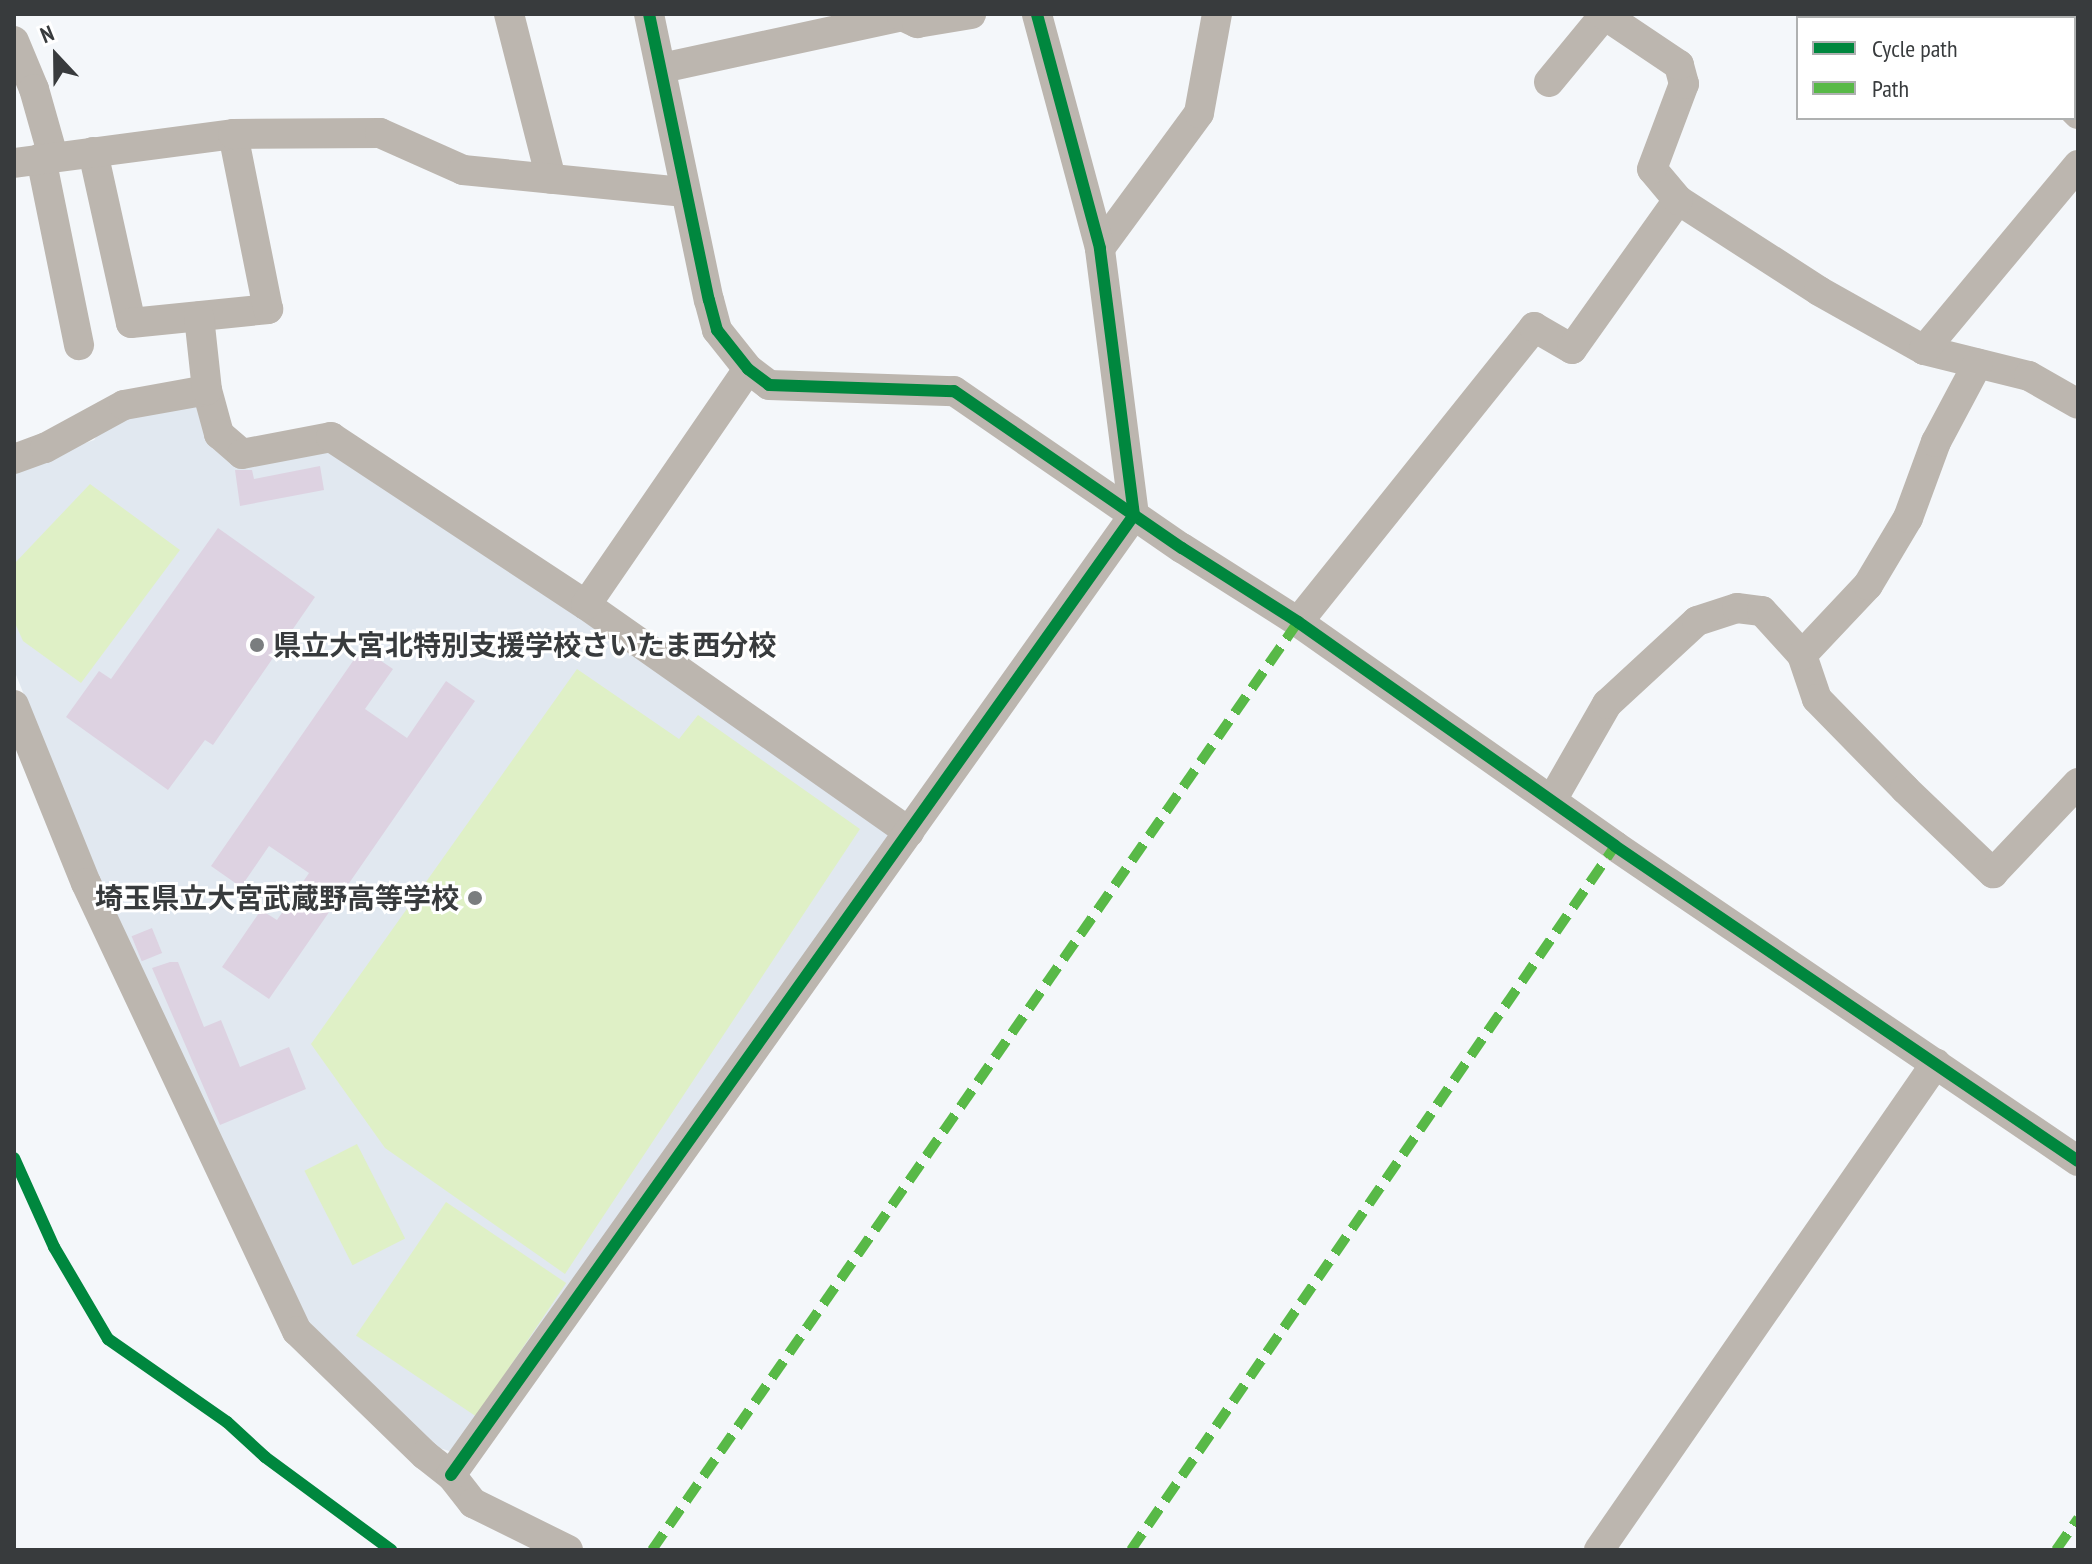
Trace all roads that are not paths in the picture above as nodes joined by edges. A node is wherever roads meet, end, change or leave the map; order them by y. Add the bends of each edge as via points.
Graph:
1 (509, 14) edge
2 (649, 14) edge
3 (971, 14) edge
4 (1037, 14) edge
5 (1217, 14) edge
6 (1604, 14) edge
7 (902, 15) edge
8 (14, 41) edge
9 (662, 68) junction
10 (1549, 82) dead end
11 (233, 134) junction
12 (93, 152) junction
13 (36, 159) edge
14 (2078, 165) edge
15 (551, 179) junction
16 (685, 192) junction
17 (1678, 200) junction
18 (1100, 248) junction
19 (199, 316) junction
20 (79, 345) dead end
21 (1924, 350) junction
22 (1978, 363) junction
23 (748, 369) junction
24 (207, 390) junction
25 (2078, 404) edge
26 (14, 459) edge
27 (1134, 515) junction
28 (586, 605) junction
29 (1298, 622) junction
30 (1802, 655) junction
31 (14, 705) edge
32 (2078, 783) edge
33 (1552, 800) junction
34 (909, 832) junction
35 (1936, 1063) junction
36 (2078, 1161) edge
37 (451, 1475) junction
38 (568, 1550) edge
39 (1599, 1550) edge

1 - 15 street
2 - 9 street
3 - 7 street via 917,23
4 - 18 street
5 - 18 street via 1199,113
6 - 10 street
6 - 17 street via 1679,65 1684,84 1652,169
7 - 9 street
8 - 13 street via 34,89
9 - 16 street
11 - 12 street
11 - 15 street via 380,133 463,170
11 - 19 street via 268,309
12 - 13 street
12 - 19 street via 131,323
13 - 20 street
14 - 21 street
15 - 16 street
16 - 23 street via 717,330
17 - 21 street via 1819,291
17 - 29 street via 1572,349 1534,327
18 - 27 street
19 - 24 street
21 - 22 street
22 - 25 street via 2029,376
22 - 30 street via 1930,455 1908,518 1868,585
23 - 27 street via 769,385 954,391
23 - 28 street
24 - 26 street via 124,405
24 - 28 street via 219,434 242,454 331,437
27 - 29 street
27 - 34 street
28 - 34 street
29 - 33 street
30 - 32 street via 1817,699 1993,873
30 - 33 street via 1762,611 1737,608 1697,621 1607,704
31 - 37 street via 86,883 297,1331
33 - 35 street
34 - 37 street
35 - 36 street
35 - 39 street
37 - 38 street via 473,1503

